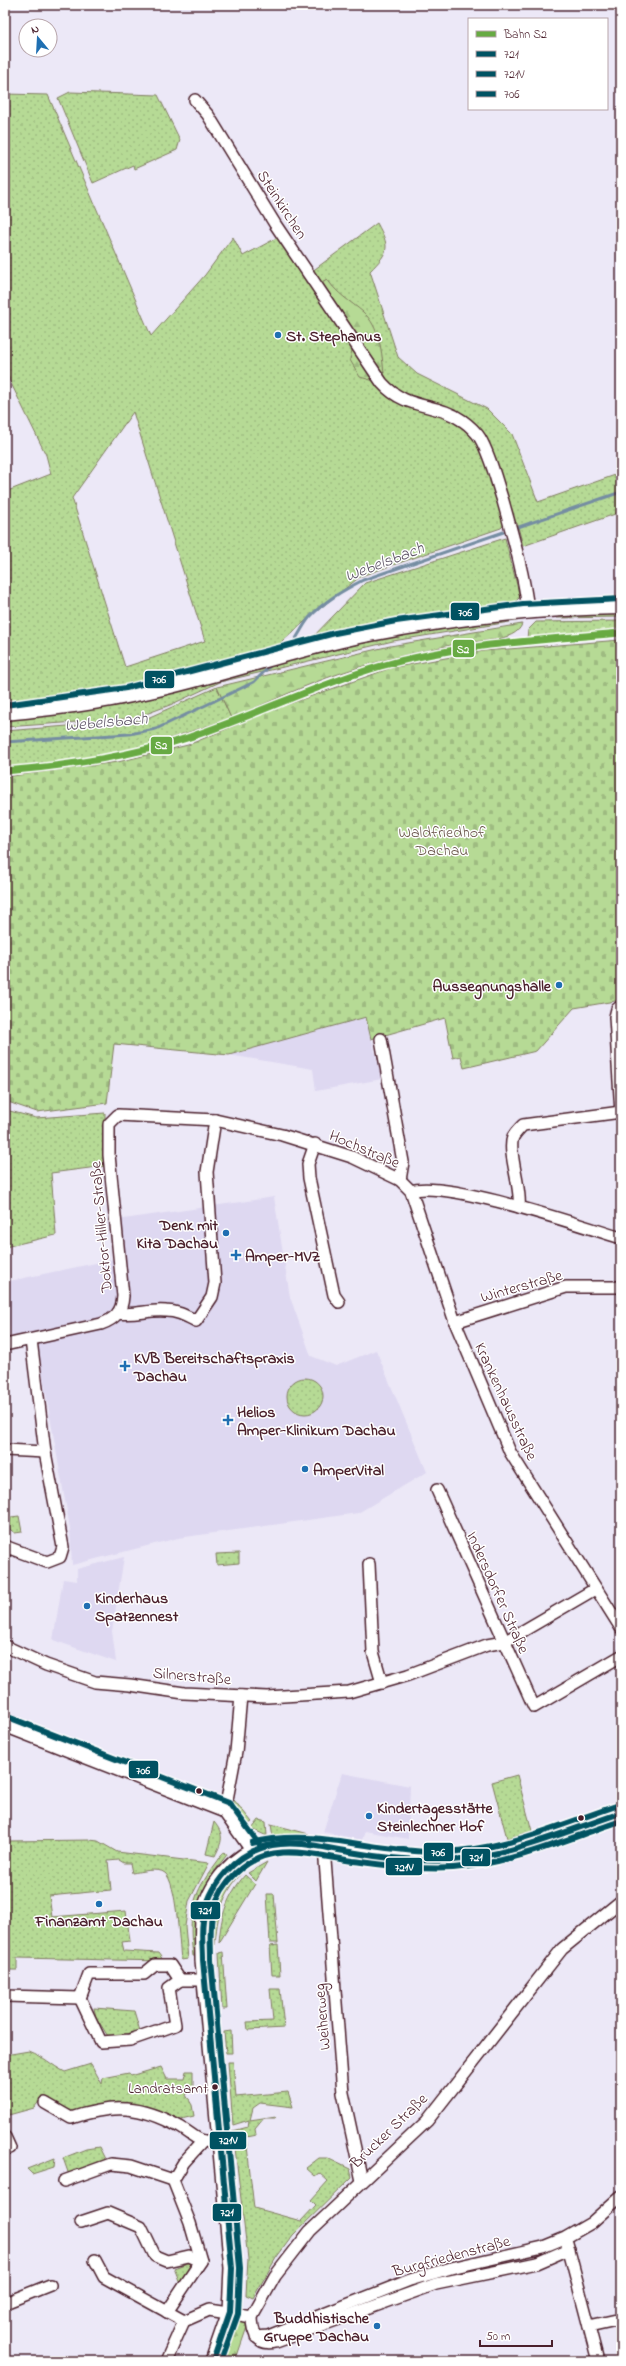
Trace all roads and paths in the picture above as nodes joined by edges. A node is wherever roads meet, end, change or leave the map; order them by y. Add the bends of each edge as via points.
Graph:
1 (195, 100) dead end
2 (621, 607) edge
3 (528, 610) junction
4 (5, 713) edge
5 (621, 1006) edge
6 (381, 1039) dead end
7 (621, 1113) edge
8 (113, 1117) joint
9 (215, 1120) junction
10 (314, 1144) junction
11 (400, 1180) junction
12 (411, 1191) junction
13 (519, 1207) junction
14 (621, 1238) edge
15 (621, 1287) edge
16 (339, 1302) dead end
17 (118, 1313) junction
18 (455, 1322) junction
19 (32, 1340) junction
20 (5, 1345) edge
21 (5, 1450) edge
22 (45, 1452) junction
23 (437, 1490) dead end
24 (5, 1552) edge
25 (369, 1564) dead end
26 (595, 1589) junction
27 (621, 1628) edge
28 (504, 1642) junction
29 (5, 1646) edge
30 (621, 1656) edge
31 (382, 1683) junction
32 (240, 1696) junction
33 (5, 1724) edge
34 (225, 1810) junction
35 (621, 1813) edge
36 (324, 1848) junction
37 (254, 1851) junction
38 (621, 1901) edge
39 (180, 1980) junction
40 (205, 1980) junction
41 (5, 1996) edge
42 (80, 1998) junction
43 (45, 2103) dead end
44 (5, 2137) edge
45 (222, 2141) junction
46 (202, 2142) junction
47 (10, 2148) dead end
48 (173, 2180) junction
49 (64, 2181) dead end
50 (362, 2181) junction
51 (621, 2196) edge
52 (81, 2222) dead end
53 (567, 2244) junction
54 (95, 2260) dead end
55 (201, 2261) junction
56 (50, 2285) dead end
57 (5, 2303) edge
58 (167, 2312) junction
59 (230, 2312) junction
60 (252, 2317) junction
61 (621, 2319) edge
62 (184, 2321) junction
63 (589, 2326) junction
64 (166, 2361) edge
65 (212, 2361) edge
66 (598, 2361) edge

1 - 3 street, Steinkirchen via 208,115 275,224 382,383 391,393 404,400 463,421 479,437 491,464 510,524
2 - 3 street
3 - 4 street via 364,635 145,692 76,705
5 - 7 street via 617,1009 615,1017
6 - 11 street via 403,1162
7 - 13 street via 523,1125 513,1137 512,1149
8 - 9 street, Hochstraße via 122,1114
8 - 17 street, Doktor-Hiller-Straße via 109,1124 109,1155 123,1296
9 - 10 street, Hochstraße
9 - 17 street via 207,1172 215,1283 212,1297 196,1321 178,1312 164,1310 129,1315
10 - 11 street, Hochstraße via 352,1157
10 - 16 street via 308,1164 309,1178 334,1295
11 - 12 street, Hochstraße
12 - 13 street via 432,1189
12 - 18 street, Krankenhausstraße
13 - 14 street
15 - 18 street, Winterstraße via 566,1287
17 - 19 street, Doktor-Hiller-Straße via 100,1324
18 - 26 street, Krankenhausstraße via 510,1452
19 - 20 street, Doktor-Hiller-Straße
19 - 22 street
21 - 22 street
22 - 24 street via 63,1547 60,1557 47,1562 7,1547
23 - 28 street, Indersdorfer Straße
25 - 31 street via 373,1652
26 - 27 street, Krankenhausstraße
26 - 28 street, Silnerstraße
28 - 30 street, Indersdorfer Straße via 534,1707
28 - 31 street, Silnerstraße via 487,1645
29 - 32 street, Silnerstraße via 46,1665 95,1682 184,1693
31 - 32 street, Silnerstraße via 349,1692
32 - 34 street via 236,1752
33 - 34 main road
34 - 37 main road
35 - 36 main road via 525,1846 460,1860 410,1860
36 - 37 main road via 276,1845
36 - 50 street, Weiherweg via 344,2099
37 - 40 main road via 228,1870 214,1889 208,1903 204,1920
38 - 50 street, Brucker Straße via 562,1949 428,2121
39 - 40 street
39 - 42 street via 170,1965 156,1965 144,1974 89,1974
39 - 42 street via 169,1988 175,2025 130,2040 101,2042
40 - 45 main road
41 - 42 street
43 - 46 street via 71,2118 115,2107 153,2114
44 - 47 street
45 - 46 street
45 - 59 main road via 232,2268
46 - 48 street via 184,2162
48 - 49 street via 132,2166 110,2164
48 - 55 street
50 - 60 street, Brucker Straße via 310,2231 275,2276
51 - 53 street, Burgfriedenstraße
52 - 55 street via 108,2213 141,2227 155,2256 167,2261 188,2256
53 - 60 street, Burgfriedenstraße via 543,2247 426,2275 268,2336 256,2337 252,2330
53 - 63 street
54 - 58 street via 104,2277
55 - 58 street
56 - 57 street
58 - 62 street
59 - 60 street
59 - 62 street via 209,2310
59 - 65 main road
61 - 63 street
62 - 64 street
63 - 66 street

